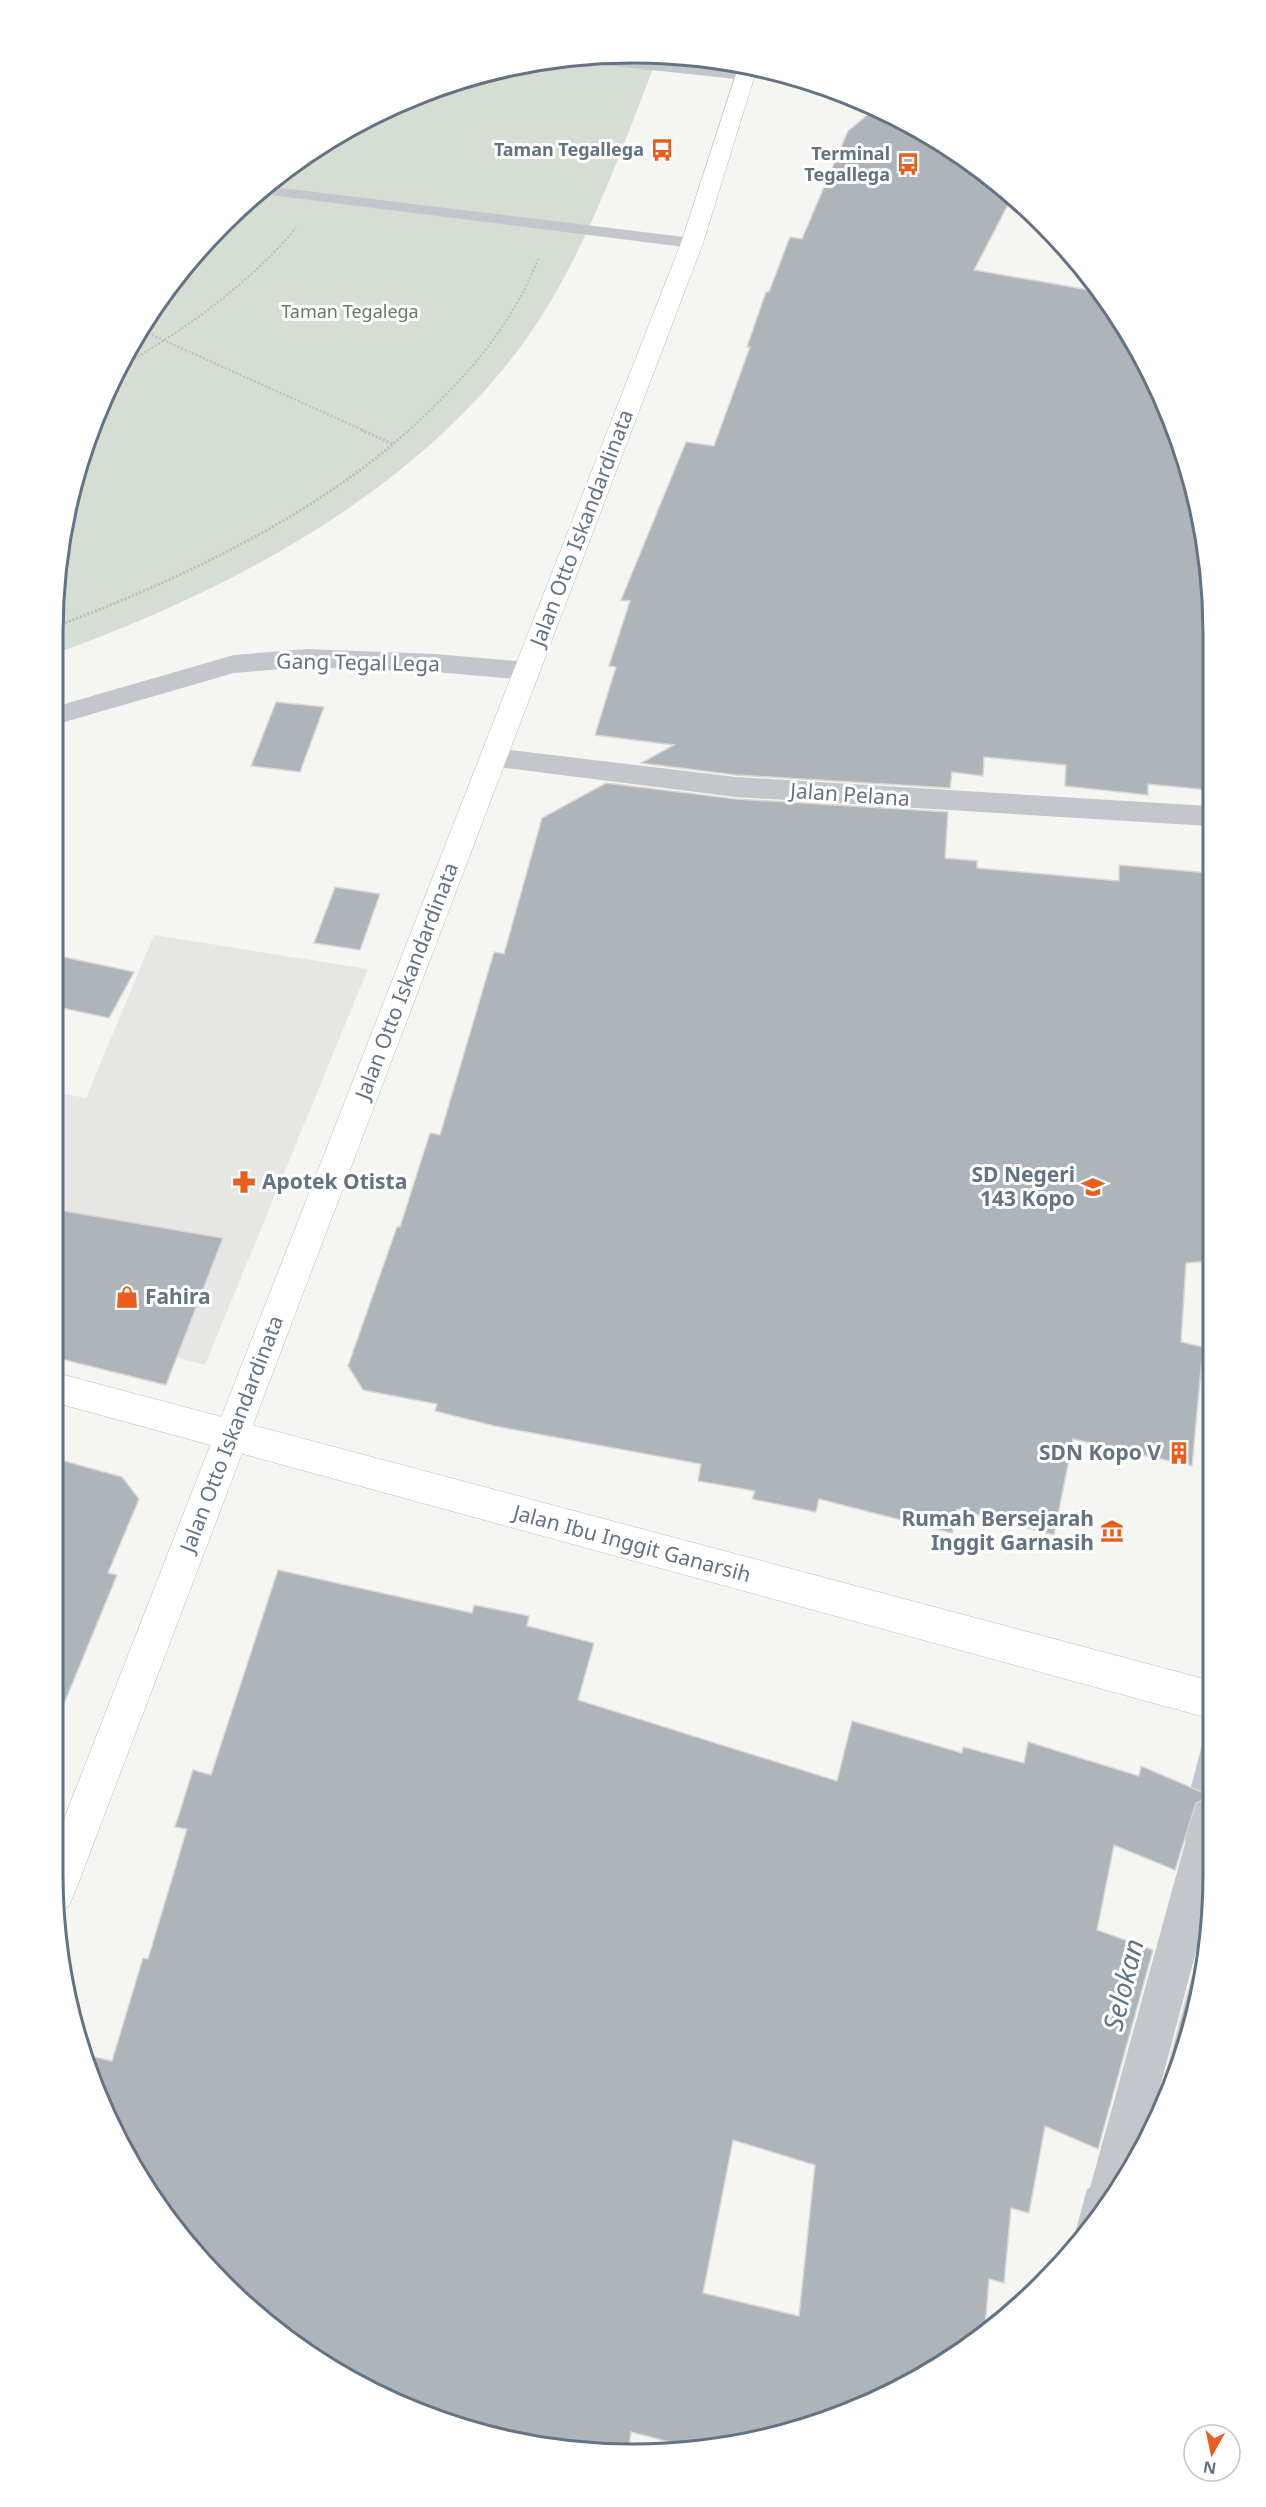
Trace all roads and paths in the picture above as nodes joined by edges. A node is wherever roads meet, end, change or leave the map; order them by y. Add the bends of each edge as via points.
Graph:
1 (745, 74) edge
2 (273, 192) edge
3 (316, 197) junction
4 (552, 226) junction
5 (692, 243) junction
6 (148, 334) edge
7 (165, 342) junction
8 (133, 360) edge
9 (393, 444) junction
10 (63, 623) edge
11 (527, 671) junction
12 (63, 713) edge
13 (492, 758) junction
14 (1203, 816) edge
15 (63, 1390) edge
16 (231, 1435) junction
17 (1203, 1698) edge
18 (1203, 1851) edge
19 (63, 1874) edge
20 (1114, 2180) edge

1 - 5 main road, Jalan Otto Iskandardinata
2 - 3 lane
3 - 4 lane
3 - 7 path via 282,246 258,271
4 - 5 lane
4 - 9 path via 531,279 498,334 452,389
5 - 11 main road, Jalan Otto Iskandardinata
6 - 7 path
7 - 8 path
7 - 9 path
9 - 10 path via 284,520 151,590
11 - 12 street, Gang Tegal Lega via 307,658 234,664
11 - 13 main road, Jalan Otto Iskandardinata
13 - 14 street, Jalan Pelana via 736,787
13 - 16 main road, Jalan Otto Iskandardinata
15 - 16 main road, Jalan Ibu Inggit Ganarsih
16 - 17 main road, Jalan Ibu Inggit Ganarsih
16 - 19 main road, Jalan Otto Iskandardinata
18 - 20 street

